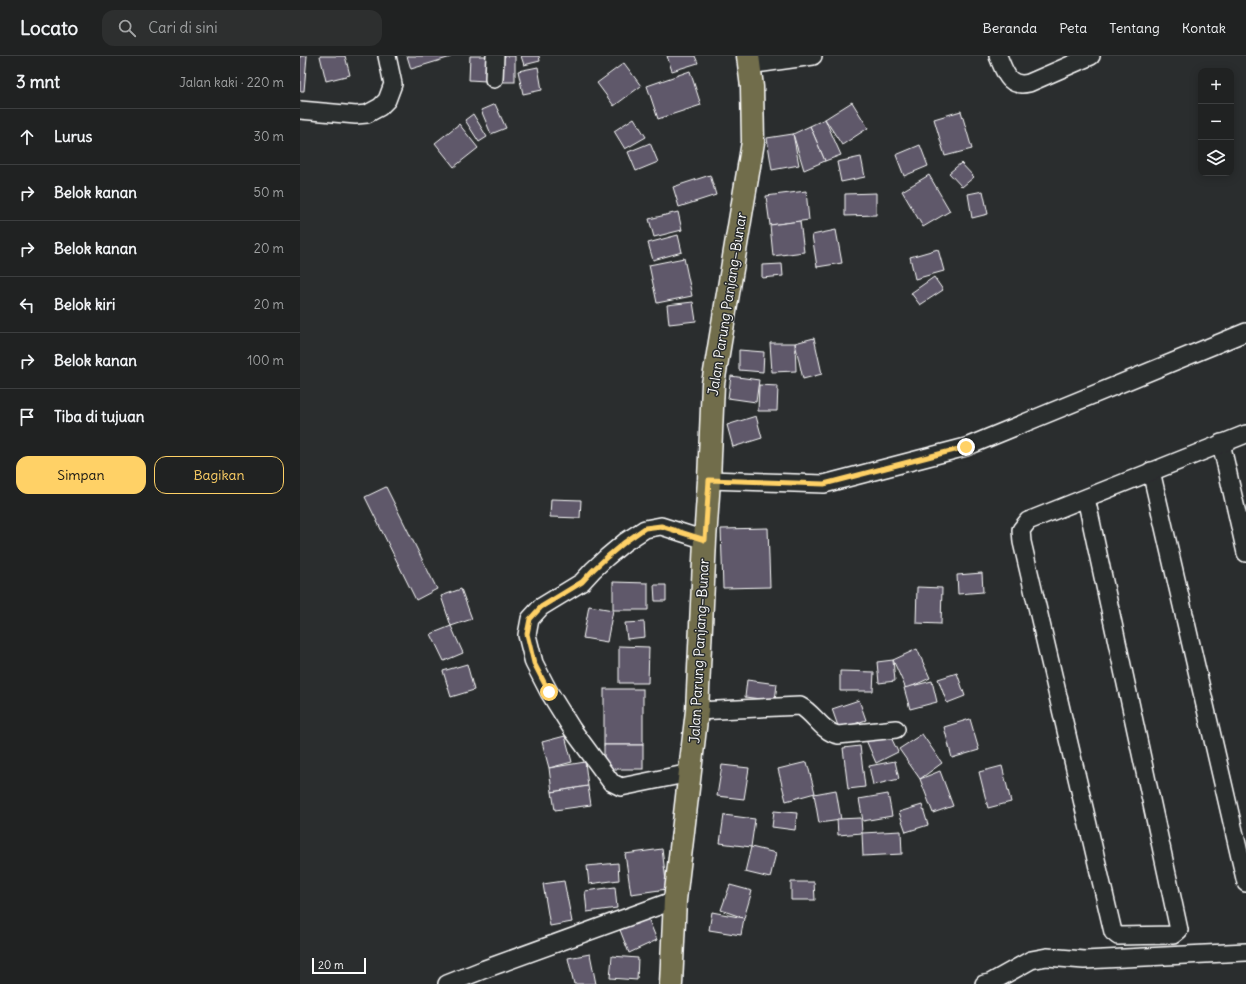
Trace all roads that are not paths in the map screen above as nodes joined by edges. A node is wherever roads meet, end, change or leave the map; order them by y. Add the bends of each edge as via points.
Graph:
1 (387, 56) edge
2 (495, 56) edge
3 (813, 56) edge
4 (998, 56) edge
5 (1091, 56) edge
6 (748, 60) edge
7 (494, 79) dead end
8 (300, 110) edge
9 (1246, 332) edge
10 (1246, 434) edge
11 (1221, 443) junction
12 (1151, 471) junction
13 (709, 480) junction
14 (1086, 498) junction
15 (705, 540) junction
16 (1246, 553) edge
17 (697, 712) junction
18 (896, 728) dead end
19 (690, 773) junction
20 (1246, 882) edge
21 (675, 900) junction
22 (1246, 952) edge
23 (464, 981) edge
24 (447, 984) edge
25 (671, 984) edge
26 (984, 984) edge

1 - 8 street via 393,84 387,100 380,107 367,114 356,115
2 - 7 street
3 - 6 street
4 - 5 street via 1007,76 1014,83 1021,85
6 - 13 main road, Jalan Parung Panjang–Bunar via 752,88 753,142 713,384
9 - 13 street via 966,447 824,484
10 - 11 street
11 - 12 street
11 - 16 street
12 - 14 street
12 - 20 street
13 - 15 main road, Jalan Parung Panjang–Bunar
14 - 14 street via 1179,930 1173,935 1118,936 1113,932 1022,542 1021,530 1028,521
15 - 17 main road, Jalan Parung Panjang–Bunar
15 - 19 street via 661,526 645,528 607,557 582,582 541,607 530,619 527,634 534,663 549,692 572,729 611,782 621,787
17 - 18 street via 800,706 832,734
17 - 19 main road, Jalan Parung Panjang–Bunar
19 - 21 main road, Jalan Parung Panjang–Bunar
21 - 23 street via 520,956
21 - 25 main road, Jalan Parung Panjang–Bunar
22 - 26 street via 1084,960 1047,957 1031,960
23 - 24 street

